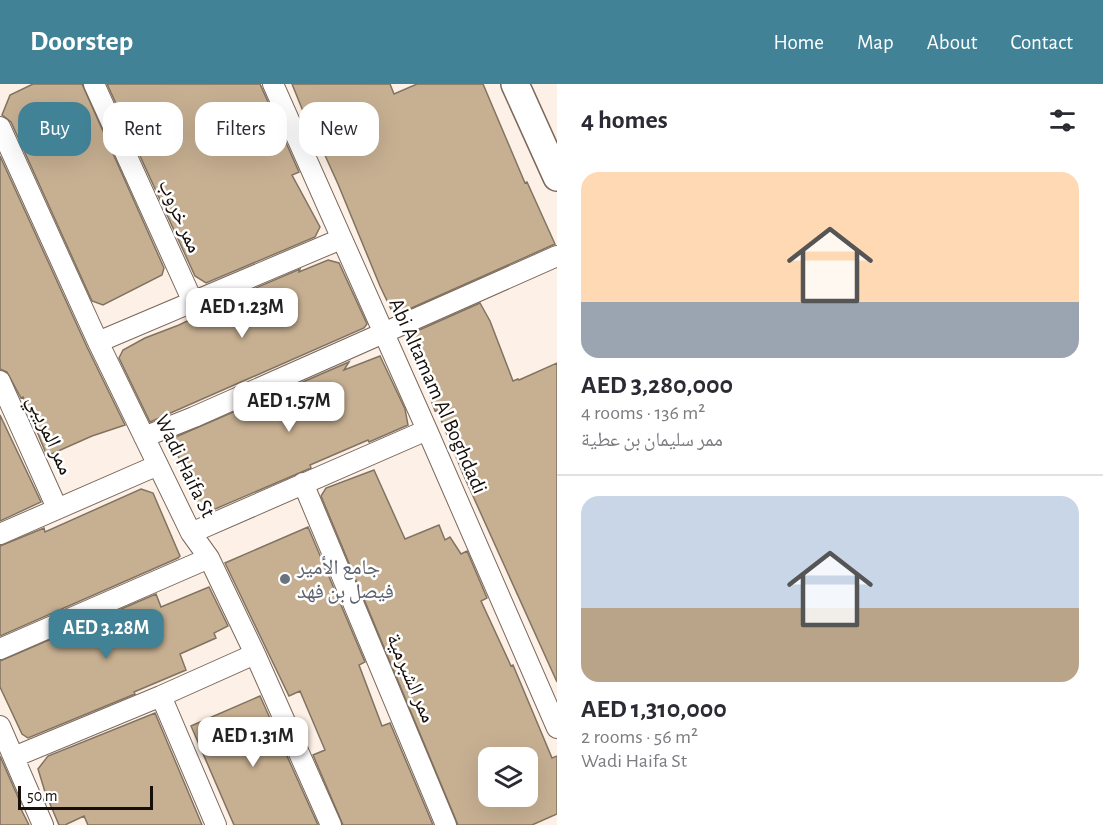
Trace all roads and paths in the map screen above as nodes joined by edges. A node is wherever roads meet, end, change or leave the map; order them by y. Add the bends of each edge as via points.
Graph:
1 (94, 84) edge
2 (273, 84) edge
3 (515, 84) edge
4 (0, 127) edge
5 (557, 177) edge
6 (341, 239) junction
7 (557, 256) edge
8 (193, 302) junction
9 (383, 333) junction
10 (98, 342) junction
11 (0, 381) edge
12 (427, 430) junction
13 (144, 437) junction
14 (158, 465) junction
15 (303, 483) junction
16 (57, 508) junction
17 (190, 533) junction
18 (0, 534) edge
19 (209, 558) junction
20 (0, 649) edge
21 (255, 654) junction
22 (162, 696) junction
23 (0, 726) edge
24 (557, 728) edge
25 (14, 757) junction
26 (43, 825) edge
27 (216, 825) edge
28 (331, 825) edge
29 (446, 825) edge

1 - 8 street, ممر خروب
2 - 6 street, Abi Altamam Al Boghdadi
3 - 5 street
4 - 10 street, Wadi Haifa St
6 - 8 street
6 - 9 street, Abi Altamam Al Boghdadi
7 - 9 street
8 - 10 street
9 - 12 street, Abi Altamam Al Boghdadi
9 - 13 street
10 - 13 street, Wadi Haifa St
11 - 16 street, ممر المريبي
12 - 15 street
12 - 24 street, Abi Altamam Al Boghdadi
13 - 14 street, Wadi Haifa St
14 - 16 street
14 - 17 street, Wadi Haifa St
15 - 17 street
15 - 29 street, ممر الشبرمية
16 - 18 street
17 - 19 street, Wadi Haifa St
19 - 20 street
19 - 21 street, Wadi Haifa St
21 - 22 street
21 - 28 street, Wadi Haifa St
22 - 25 street
22 - 27 street
23 - 25 street
25 - 26 street

